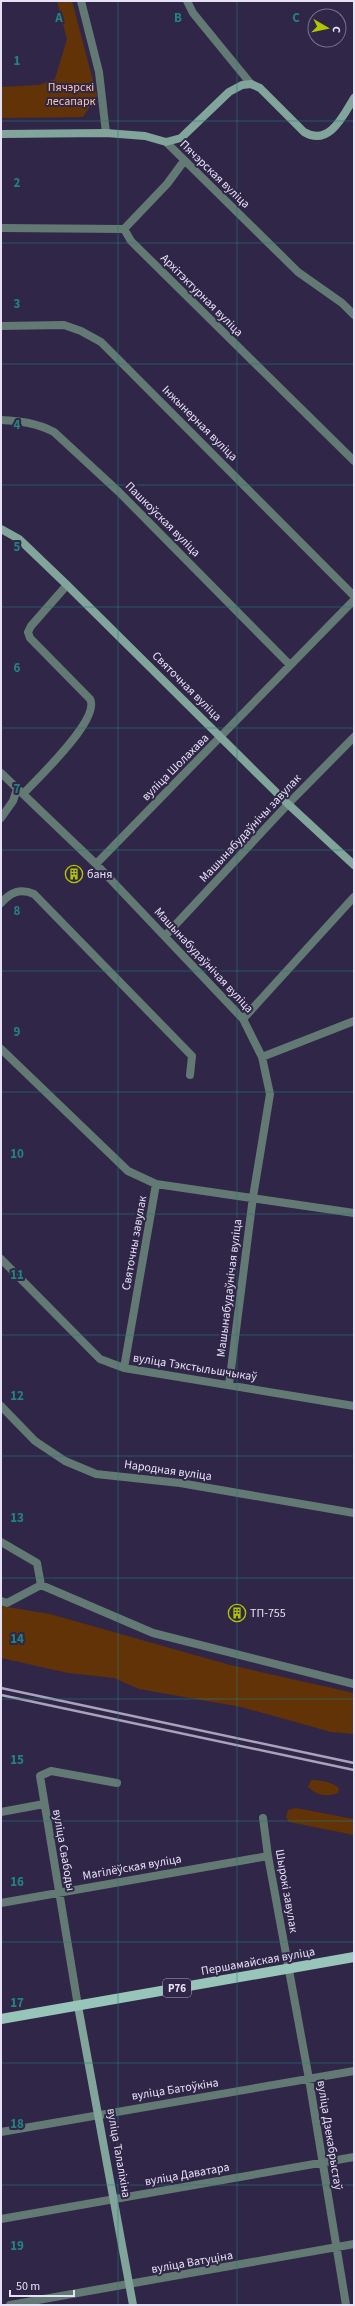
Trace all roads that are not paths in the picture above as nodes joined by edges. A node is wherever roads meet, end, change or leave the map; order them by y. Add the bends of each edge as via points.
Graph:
1 (81, 1) edge
2 (187, 1) edge
3 (252, 84) junction
4 (354, 98) edge
5 (106, 133) junction
6 (1, 134) edge
7 (166, 142) junction
8 (184, 161) junction
9 (1, 228) edge
10 (124, 229) junction
11 (354, 315) edge
12 (1, 326) edge
13 (1, 420) edge
14 (354, 461) edge
15 (1, 529) edge
16 (67, 585) junction
17 (354, 596) edge
18 (354, 600) edge
19 (290, 665) junction
20 (221, 737) junction
21 (354, 737) edge
22 (1, 772) edge
23 (20, 791) junction
24 (288, 804) junction
25 (1, 818) edge
26 (96, 864) junction
27 (354, 865) edge
28 (354, 897) edge
29 (1, 903) edge
30 (165, 936) junction
31 (243, 1019) junction
32 (354, 1021) edge
33 (1, 1049) edge
34 (262, 1057) junction
35 (190, 1075) dead end
36 (156, 1184) junction
37 (253, 1197) junction
38 (354, 1213) edge
39 (1, 1260) edge
40 (124, 1368) junction
41 (230, 1385) junction
42 (1, 1406) edge
43 (354, 1406) edge
44 (354, 1513) edge
45 (1, 1542) edge
46 (41, 1585) junction
47 (1, 1601) edge
48 (354, 1684) edge
49 (118, 1782) dead end
50 (44, 1804) junction
51 (1, 1812) edge
52 (263, 1818) dead end
53 (268, 1856) junction
54 (59, 1892) junction
55 (1, 1903) edge
56 (354, 1957) edge
57 (289, 1969) junction
58 (78, 2006) junction
59 (1, 2019) edge
60 (354, 2071) edge
61 (309, 2079) junction
62 (100, 2114) junction
63 (1, 2132) edge
64 (354, 2157) edge
65 (322, 2162) junction
66 (115, 2198) junction
67 (1, 2219) edge
68 (354, 2244) edge
69 (337, 2248) junction
70 (130, 2285) junction
71 (10, 2305) edge
72 (133, 2305) edge
73 (346, 2305) edge

1 - 5 street via 99,72
2 - 3 street via 193,13
3 - 4 street via 260,88 310,136 320,137 329,133
3 - 7 street via 242,85 229,92 181,138
5 - 6 street, Пячэрская вуліца
5 - 7 street, Пячэрская вуліца via 145,136
7 - 8 street, Пячэрская вуліца
8 - 10 street via 167,184
8 - 11 street, Пячэрская вуліца via 298,272 342,303
9 - 10 street
10 - 14 street, Архітэктурная вуліца via 131,241
12 - 17 street, Інжынерная вуліца via 64,325 81,330 101,342
13 - 19 street, Пашкоўская вуліца via 28,422 54,432 119,492
15 - 16 street, Святочная вуліца via 19,539
16 - 20 street, Святочная вуліца
16 - 23 street via 30,626 28,632 30,638 90,699 91,713 81,731
18 - 19 street, вуліца Шолахава
19 - 20 street, вуліца Шолахава
20 - 24 street, Святочная вуліца
20 - 26 street, вуліца Шолахава
21 - 24 street, Машынабудаўнічы завулак
22 - 23 street, Машынабудаўнічая вуліца
23 - 25 street
23 - 26 street, Машынабудаўнічая вуліца
24 - 27 street, Святочная вуліца
24 - 30 street, Машынабудаўнічы завулак
26 - 30 street, Машынабудаўнічая вуліца
28 - 31 street
29 - 35 street via 14,892 24,890 34,894 192,1056
30 - 31 street, Машынабудаўнічая вуліца
31 - 34 street, Машынабудаўнічая вуліца
32 - 34 street
33 - 36 street, Святочны завулак via 128,1171
34 - 37 street, Машынабудаўнічая вуліца via 270,1094
36 - 37 street
36 - 40 street, Святочны завулак
37 - 38 street
37 - 41 street, Машынабудаўнічая вуліца
39 - 40 street, вуліца Тэкстыльшчыкаў via 100,1359
40 - 41 street, вуліца Тэкстыльшчыкаў
41 - 43 street, вуліца Тэкстыльшчыкаў
42 - 44 street, Народная вуліца via 35,1441 66,1461 96,1474 180,1483
45 - 46 street via 37,1563
46 - 47 street via 7,1602
46 - 48 street via 153,1633
49 - 50 street, вуліца Свабоды via 51,1771 40,1776
50 - 51 street
50 - 54 street, вуліца Свабоды
52 - 53 street, Шырокі завулак
53 - 54 street, Магілёўская вуліца
53 - 57 street, Шырокі завулак
54 - 55 street, Магілёўская вуліца
54 - 58 street, вуліца Свабоды
56 - 57 main road, Першамайская вуліца / Р76
57 - 58 main road, Першамайская вуліца / Р76
57 - 61 street, вуліца Дзекабрыстаў
58 - 59 main road, Першамайская вуліца / Р76
58 - 62 street, вуліца Талаліхіна
60 - 61 street, вуліца Батоўкіна
61 - 62 street, вуліца Батоўкіна
61 - 65 street, вуліца Дзекабрыстаў
62 - 63 street, вуліца Батоўкіна
62 - 66 street, вуліца Талаліхіна
64 - 65 street, вуліца Даватара
65 - 66 street, вуліца Даватара
65 - 69 street, вуліца Дзекабрыстаў
66 - 67 street, вуліца Даватара
66 - 70 street, вуліца Талаліхіна
68 - 69 street, вуліца Ватуціна
69 - 70 street, вуліца Ватуціна
69 - 73 street, вуліца Дзекабрыстаў
70 - 71 street, вуліца Ватуціна
70 - 72 street, вуліца Талаліхіна

